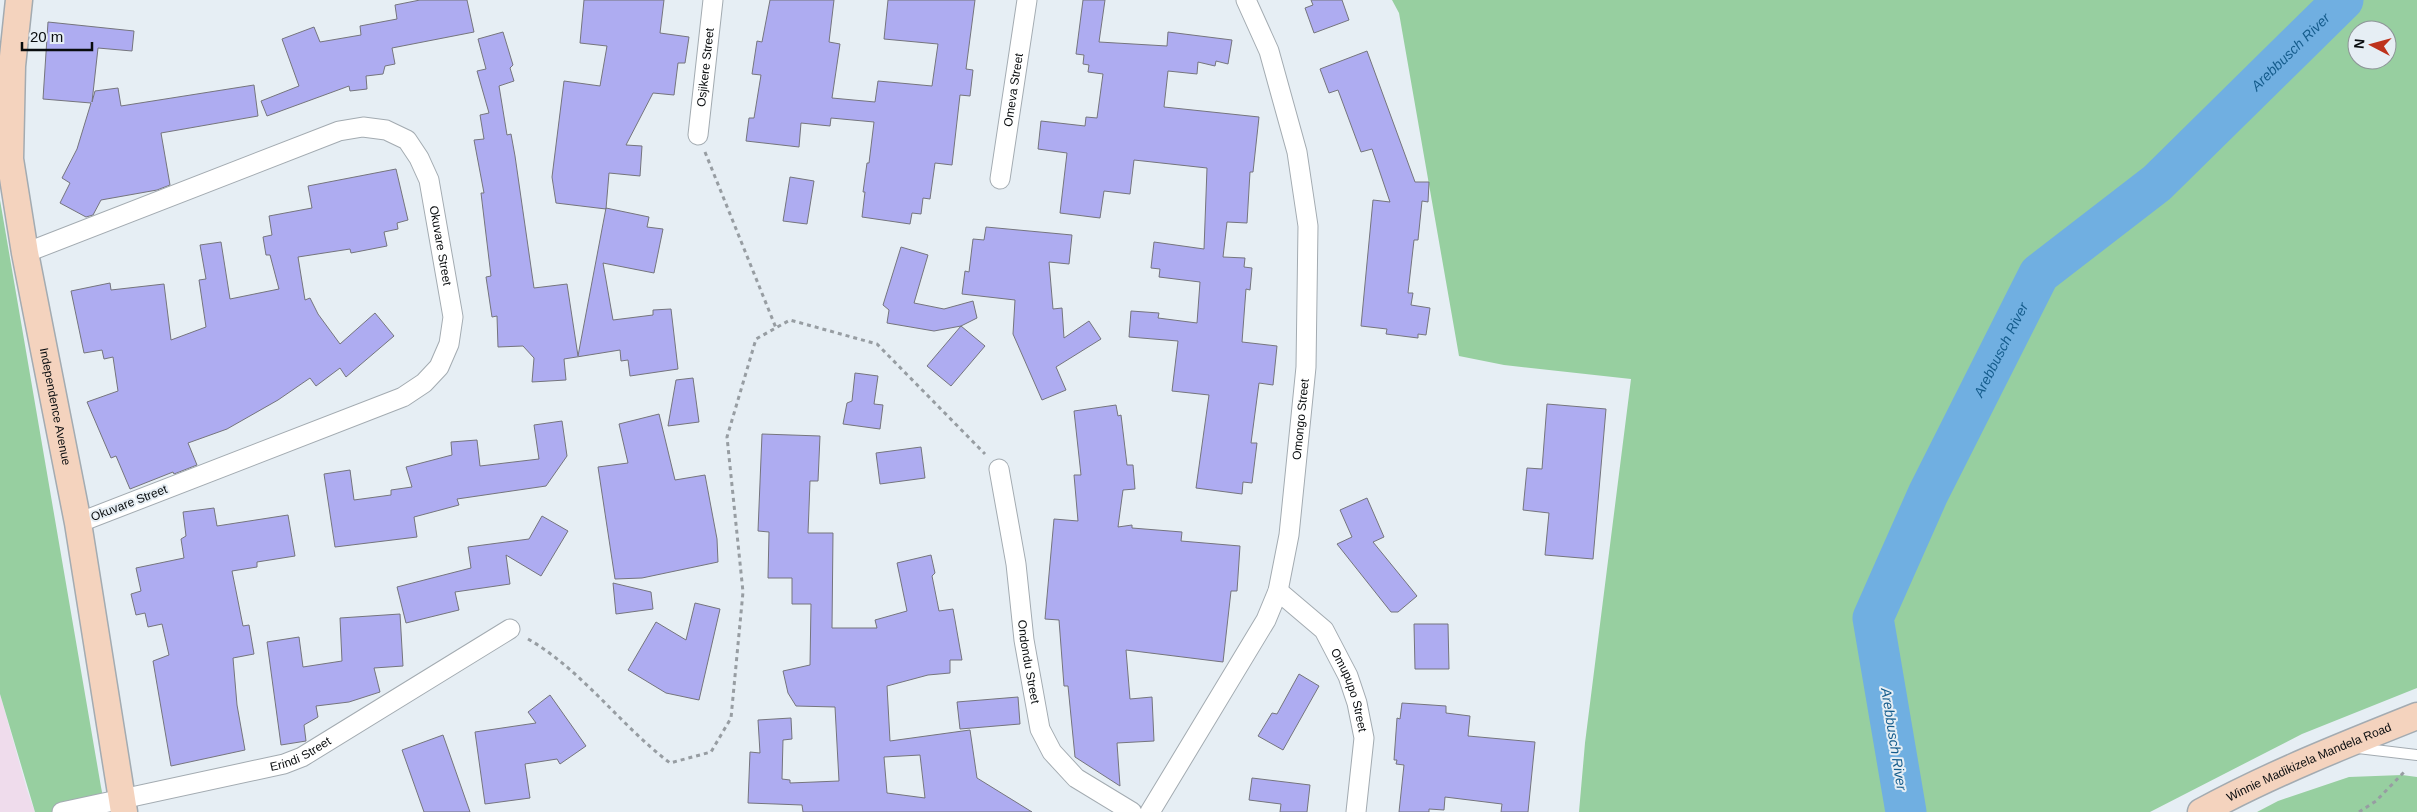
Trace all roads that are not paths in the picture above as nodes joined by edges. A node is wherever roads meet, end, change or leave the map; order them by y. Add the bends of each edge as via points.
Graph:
1 (19, 0) edge
2 (713, 0) edge
3 (1027, 0) edge
4 (1246, 0) edge
5 (6, 92) edge
6 (698, 135) road end
7 (1000, 179) dead end
8 (25, 253) junction
9 (999, 469) road end
10 (78, 522) junction
11 (1278, 591) junction
12 (510, 629) road end
13 (2417, 716) edge
14 (2341, 746) junction
15 (2416, 755) edge
16 (123, 806) edge
17 (62, 812) edge
18 (1132, 812) edge
19 (1150, 812) edge
20 (1356, 812) edge
21 (2201, 812) edge

1 - 5 main road, Independence Avenue
2 - 6 street, Osjikere Street
3 - 7 street, Omeva Street
4 - 11 street, Omongo Street via 1268,51 1297,152 1308,226 1306,367 1289,535
5 - 8 main road, Independence Avenue via 10,159
8 - 10 main road, Independence Avenue
8 - 10 street, Okuvare Street via 339,131 363,127 386,130 407,140 428,180 453,317 449,344 439,367 424,383 403,397
9 - 18 street, Ondondu Street via 1040,729 1052,752 1076,778
10 - 16 main road, Independence Avenue
11 - 19 street, Omongo Street via 1266,620
11 - 20 street, Omupupo Street via 1324,630 1348,676 1364,738
12 - 16 street, Erindi Street via 302,757
13 - 14 main road, Winnie Madikizela Mandela Road
14 - 15 lane
14 - 21 main road, Winnie Madikizela Mandela Road via 2245,788
16 - 17 street, Erindi Street

